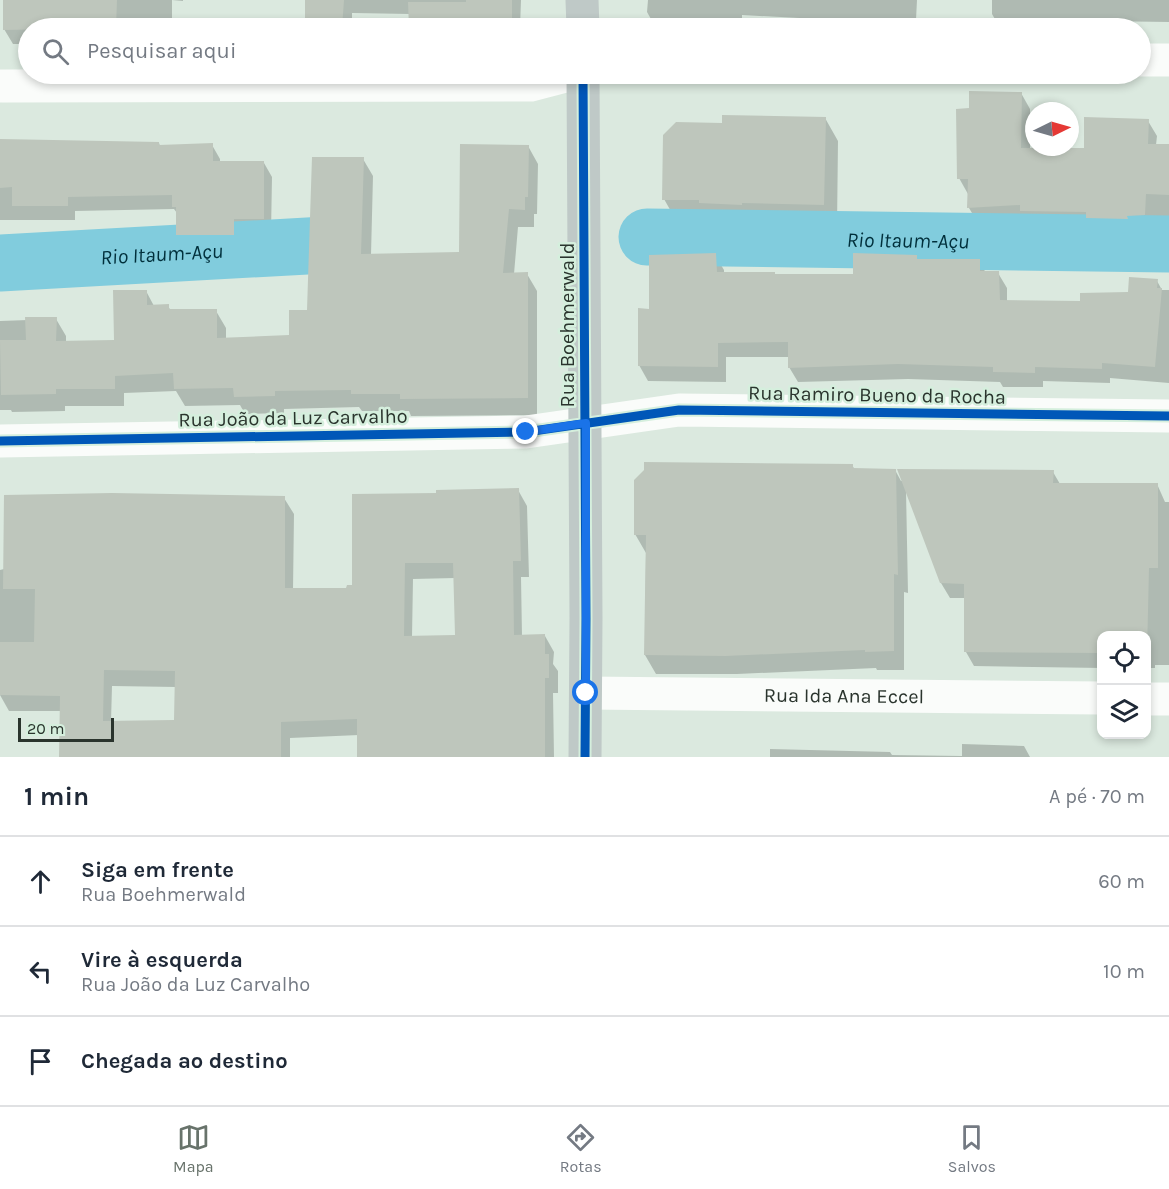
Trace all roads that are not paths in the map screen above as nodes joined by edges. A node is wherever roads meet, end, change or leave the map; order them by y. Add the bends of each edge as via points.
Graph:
1 (582, 0) edge
2 (583, 18) edge
3 (1151, 60) edge
4 (1169, 60) edge
5 (535, 84) edge
6 (583, 84) edge
7 (0, 86) edge
8 (1169, 416) edge
9 (586, 423) junction
10 (0, 441) edge
11 (586, 693) junction
12 (1097, 698) edge
13 (1151, 699) edge
14 (1169, 699) edge
15 (585, 757) edge

1 - 2 main road
3 - 4 street
5 - 7 street
6 - 9 main road, Rua Boehmerwald
8 - 9 street, Rua Ramiro Bueno da Rocha via 679,410
9 - 10 street, Rua João da Luz Carvalho via 526,432
9 - 11 main road, Rua Boehmerwald
11 - 12 street, Rua Ida Ana Eccel
11 - 15 main road, Rua Boehmerwald
13 - 14 street

